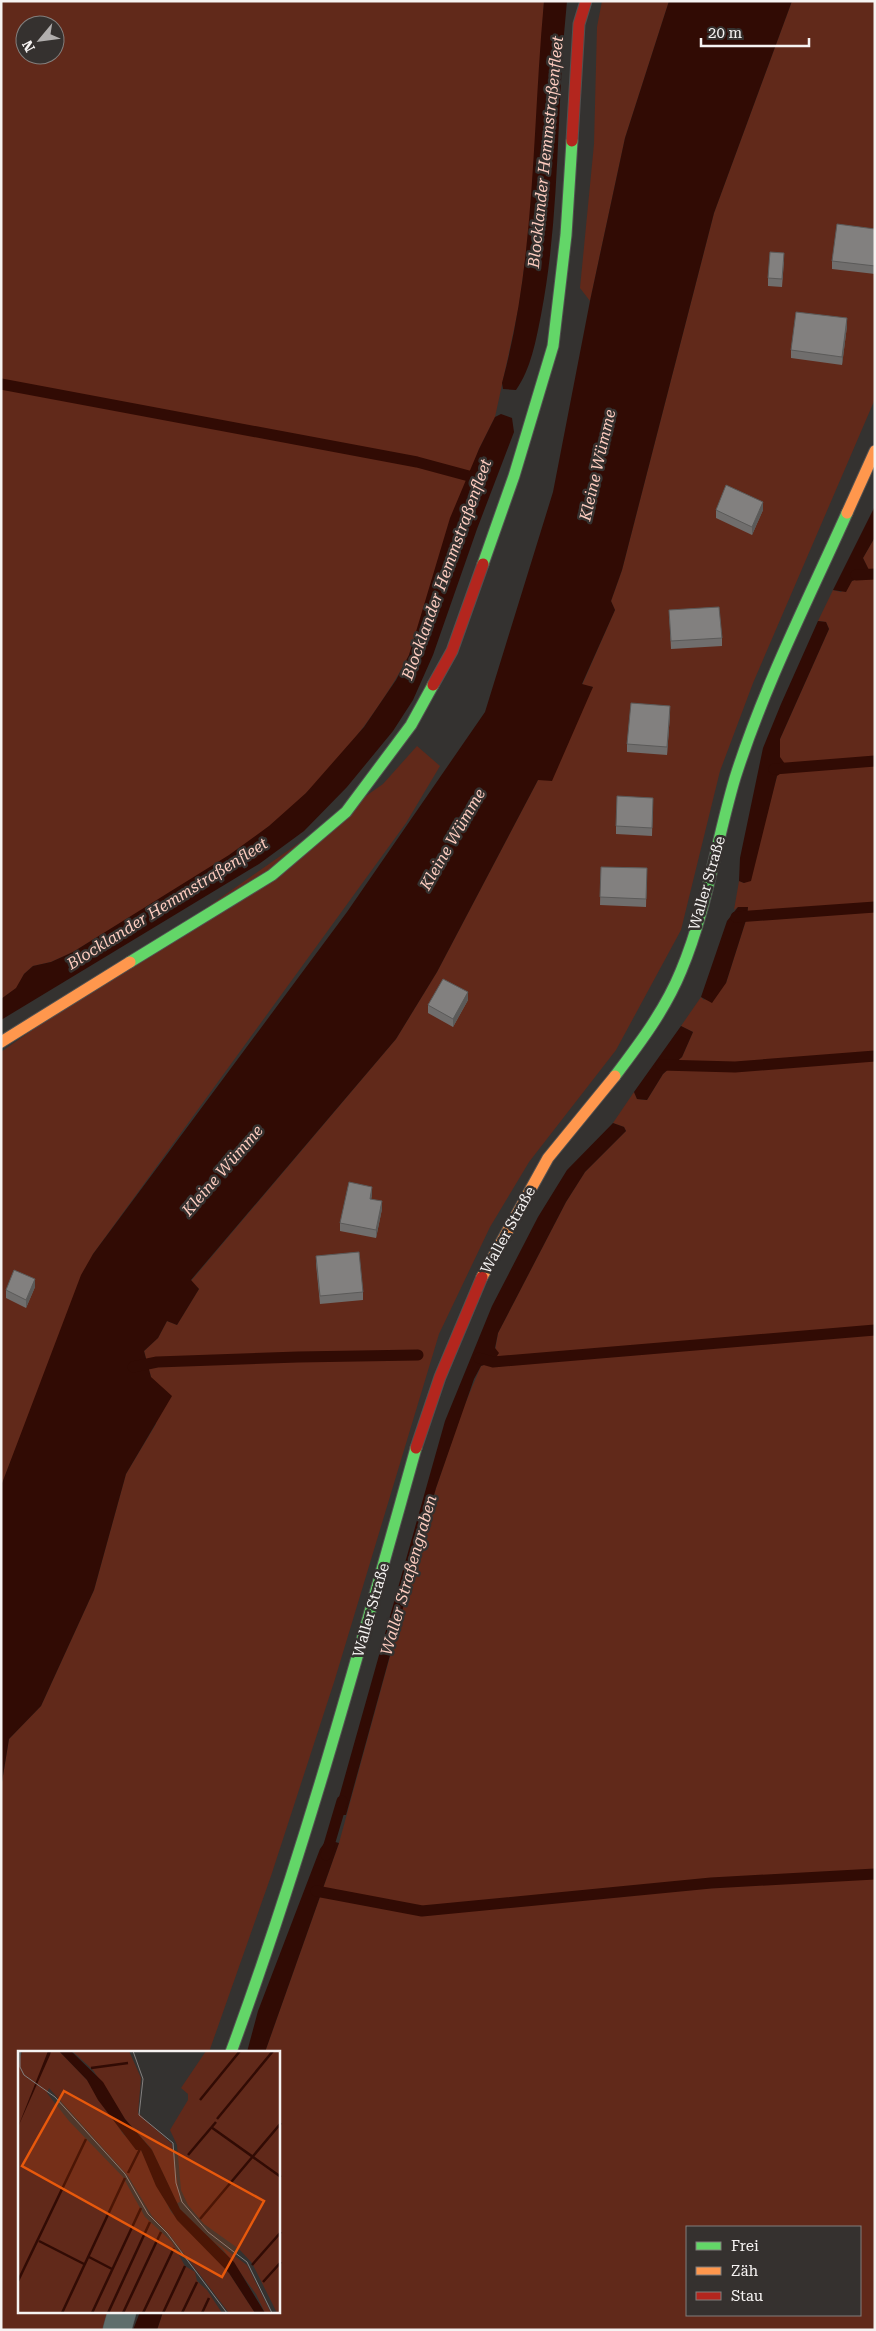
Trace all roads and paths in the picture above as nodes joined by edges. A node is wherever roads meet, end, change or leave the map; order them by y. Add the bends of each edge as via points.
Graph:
1 (586, 1) edge
2 (875, 451) edge
3 (1, 1042) edge
4 (231, 2051) edge
5 (121, 2314) edge
6 (117, 2330) edge

1 - 3 street via 579,24 566,235 553,346 514,476 448,659 410,725 346,812 272,875
2 - 4 street, Waller Straße via 760,706 735,779 702,908 681,971 651,1028 548,1158 487,1264 440,1377 418,1442 340,1720
5 - 6 street

